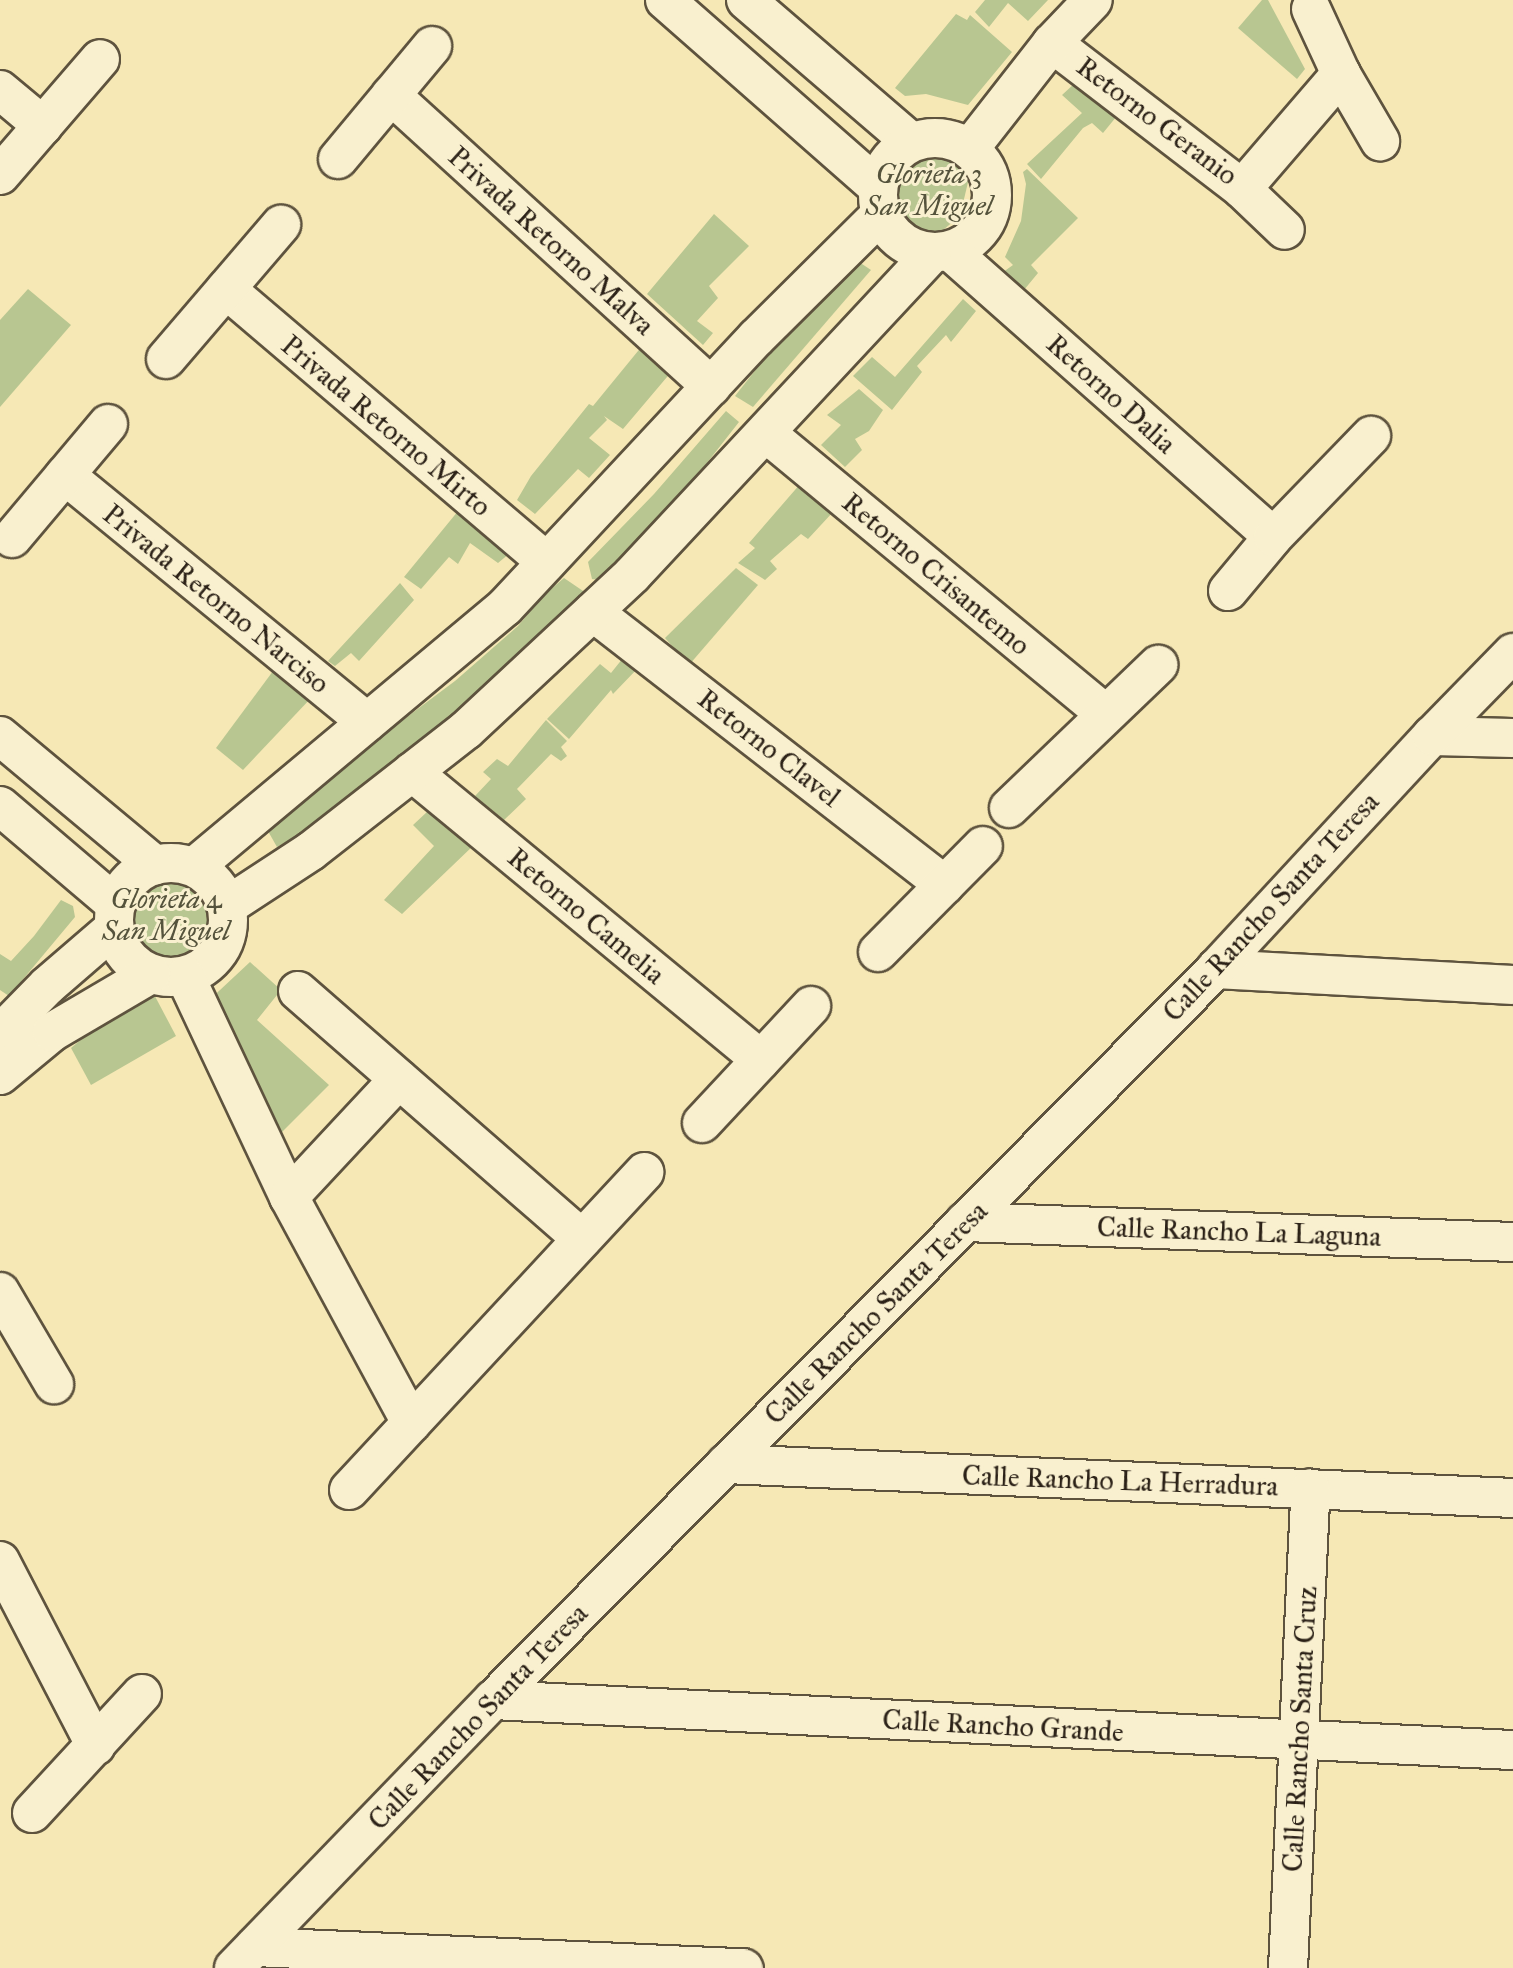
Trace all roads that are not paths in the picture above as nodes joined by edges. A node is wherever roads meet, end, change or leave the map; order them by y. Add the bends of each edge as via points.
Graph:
1 (665, 0) edge
2 (746, 0) edge
3 (1093, 0) edge
4 (1311, 9) dead end
5 (1052, 43) junction
6 (432, 46) dead end
7 (100, 59) dead end
8 (1341, 74) junction
9 (0, 90) edge
10 (391, 95) junction
11 (43, 126) junction
12 (1380, 141) dead end
13 (911, 142) junction
14 (970, 148) junction
15 (338, 159) dead end
16 (0, 175) edge
17 (1242, 189) junction
18 (879, 201) junction
19 (281, 225) dead end
20 (1286, 230) dead end
21 (941, 252) junction
22 (226, 289) junction
23 (166, 359) dead end
24 (711, 386) junction
25 (108, 424) dead end
26 (767, 434) junction
27 (1371, 436) dead end
28 (65, 475) junction
29 (1273, 537) junction
30 (12, 538) dead end
31 (547, 562) junction
32 (1228, 591) dead end
33 (593, 612) junction
34 (1513, 653) edge
35 (1158, 665) dead end
36 (1105, 714) junction
37 (367, 722) junction
38 (0, 736) edge
39 (1432, 736) junction
40 (1513, 738) edge
41 (412, 772) junction
42 (0, 806) edge
43 (1009, 808) dead end
44 (983, 846) dead end
45 (155, 865) junction
46 (194, 867) junction
47 (945, 885) junction
48 (227, 906) junction
49 (114, 917) junction
50 (878, 952) dead end
51 (1216, 969) junction
52 (168, 975) junction
53 (1513, 985) edge
54 (298, 991) dead end
55 (811, 1006) dead end
56 (0, 1034) edge
57 (761, 1060) junction
58 (0, 1076) edge
59 (399, 1079) junction
60 (702, 1123) dead end
61 (645, 1172) dead end
62 (289, 1197) junction
63 (965, 1222) junction
64 (582, 1239) junction
65 (1513, 1242) edge
66 (0, 1292) edge
67 (54, 1384) dead end
68 (411, 1423) junction
69 (726, 1464) junction
70 (1311, 1489) junction
71 (349, 1490) dead end
72 (1513, 1499) edge
73 (0, 1561) edge
74 (142, 1694) dead end
75 (493, 1700) junction
76 (1299, 1741) junction
77 (96, 1746) junction
78 (1513, 1749) edge
79 (32, 1813) dead end
80 (244, 1957) edge
81 (744, 1968) edge
82 (1288, 1968) edge

1 - 18 street
2 - 13 street
3 - 5 street
4 - 8 street
5 - 14 street
5 - 17 street, Retorno Geranio
6 - 10 street
7 - 11 street
8 - 12 street
8 - 17 street, Retorno Geranio
9 - 11 street
10 - 15 street
10 - 24 street, Privada Retorno Malva
11 - 16 street
13 - 14 street via 941,137
13 - 18 street via 884,167
14 - 21 street via 992,184 991,206 983,226 969,242
17 - 20 street
18 - 21 street via 891,234 910,248
18 - 24 street
19 - 22 street
21 - 26 street
21 - 29 street, Retorno Dalia
22 - 23 street
22 - 31 street, Privada Retorno Mirto
24 - 31 street
25 - 28 street
26 - 33 street
26 - 36 street, Retorno Crisantemo
27 - 29 street
28 - 30 street
28 - 37 street, Privada Retorno Narciso
29 - 32 street
31 - 37 street via 505,607
33 - 41 street via 466,730
33 - 47 street, Retorno Clavel
34 - 39 street, Calle Rancho Santa Teresa
35 - 36 street
36 - 43 street
37 - 46 street
38 - 45 street
39 - 40 street
39 - 51 street, Calle Rancho Santa Teresa
41 - 48 street via 311,851
41 - 57 street, Retorno Camelia
42 - 49 street
44 - 47 street
45 - 46 street
45 - 49 street via 130,880
46 - 48 street via 215,883
47 - 50 street
48 - 52 street via 228,928 220,950 205,966
49 - 52 street via 120,949 133,964
49 - 56 street
51 - 53 street
51 - 63 street, Calle Rancho Santa Teresa
52 - 58 street via 52,1032
52 - 62 street
54 - 59 street
55 - 57 street
57 - 60 street
59 - 62 street
59 - 64 street
61 - 64 street
62 - 68 street
63 - 65 street, Calle Rancho La Laguna
63 - 69 street, Calle Rancho Santa Teresa
64 - 68 street
66 - 67 street
68 - 71 street
69 - 70 street, Calle Rancho La Herradura
69 - 75 street, Calle Rancho Santa Teresa
70 - 72 street, Calle Rancho La Herradura
70 - 76 street, Calle Rancho Santa Cruz
73 - 77 street
74 - 77 street
75 - 76 street, Calle Rancho Grande
75 - 80 street, Calle Rancho Santa Teresa
76 - 78 street, Calle Rancho Grande
76 - 82 street, Calle Rancho Santa Cruz
77 - 79 street
80 - 81 street

